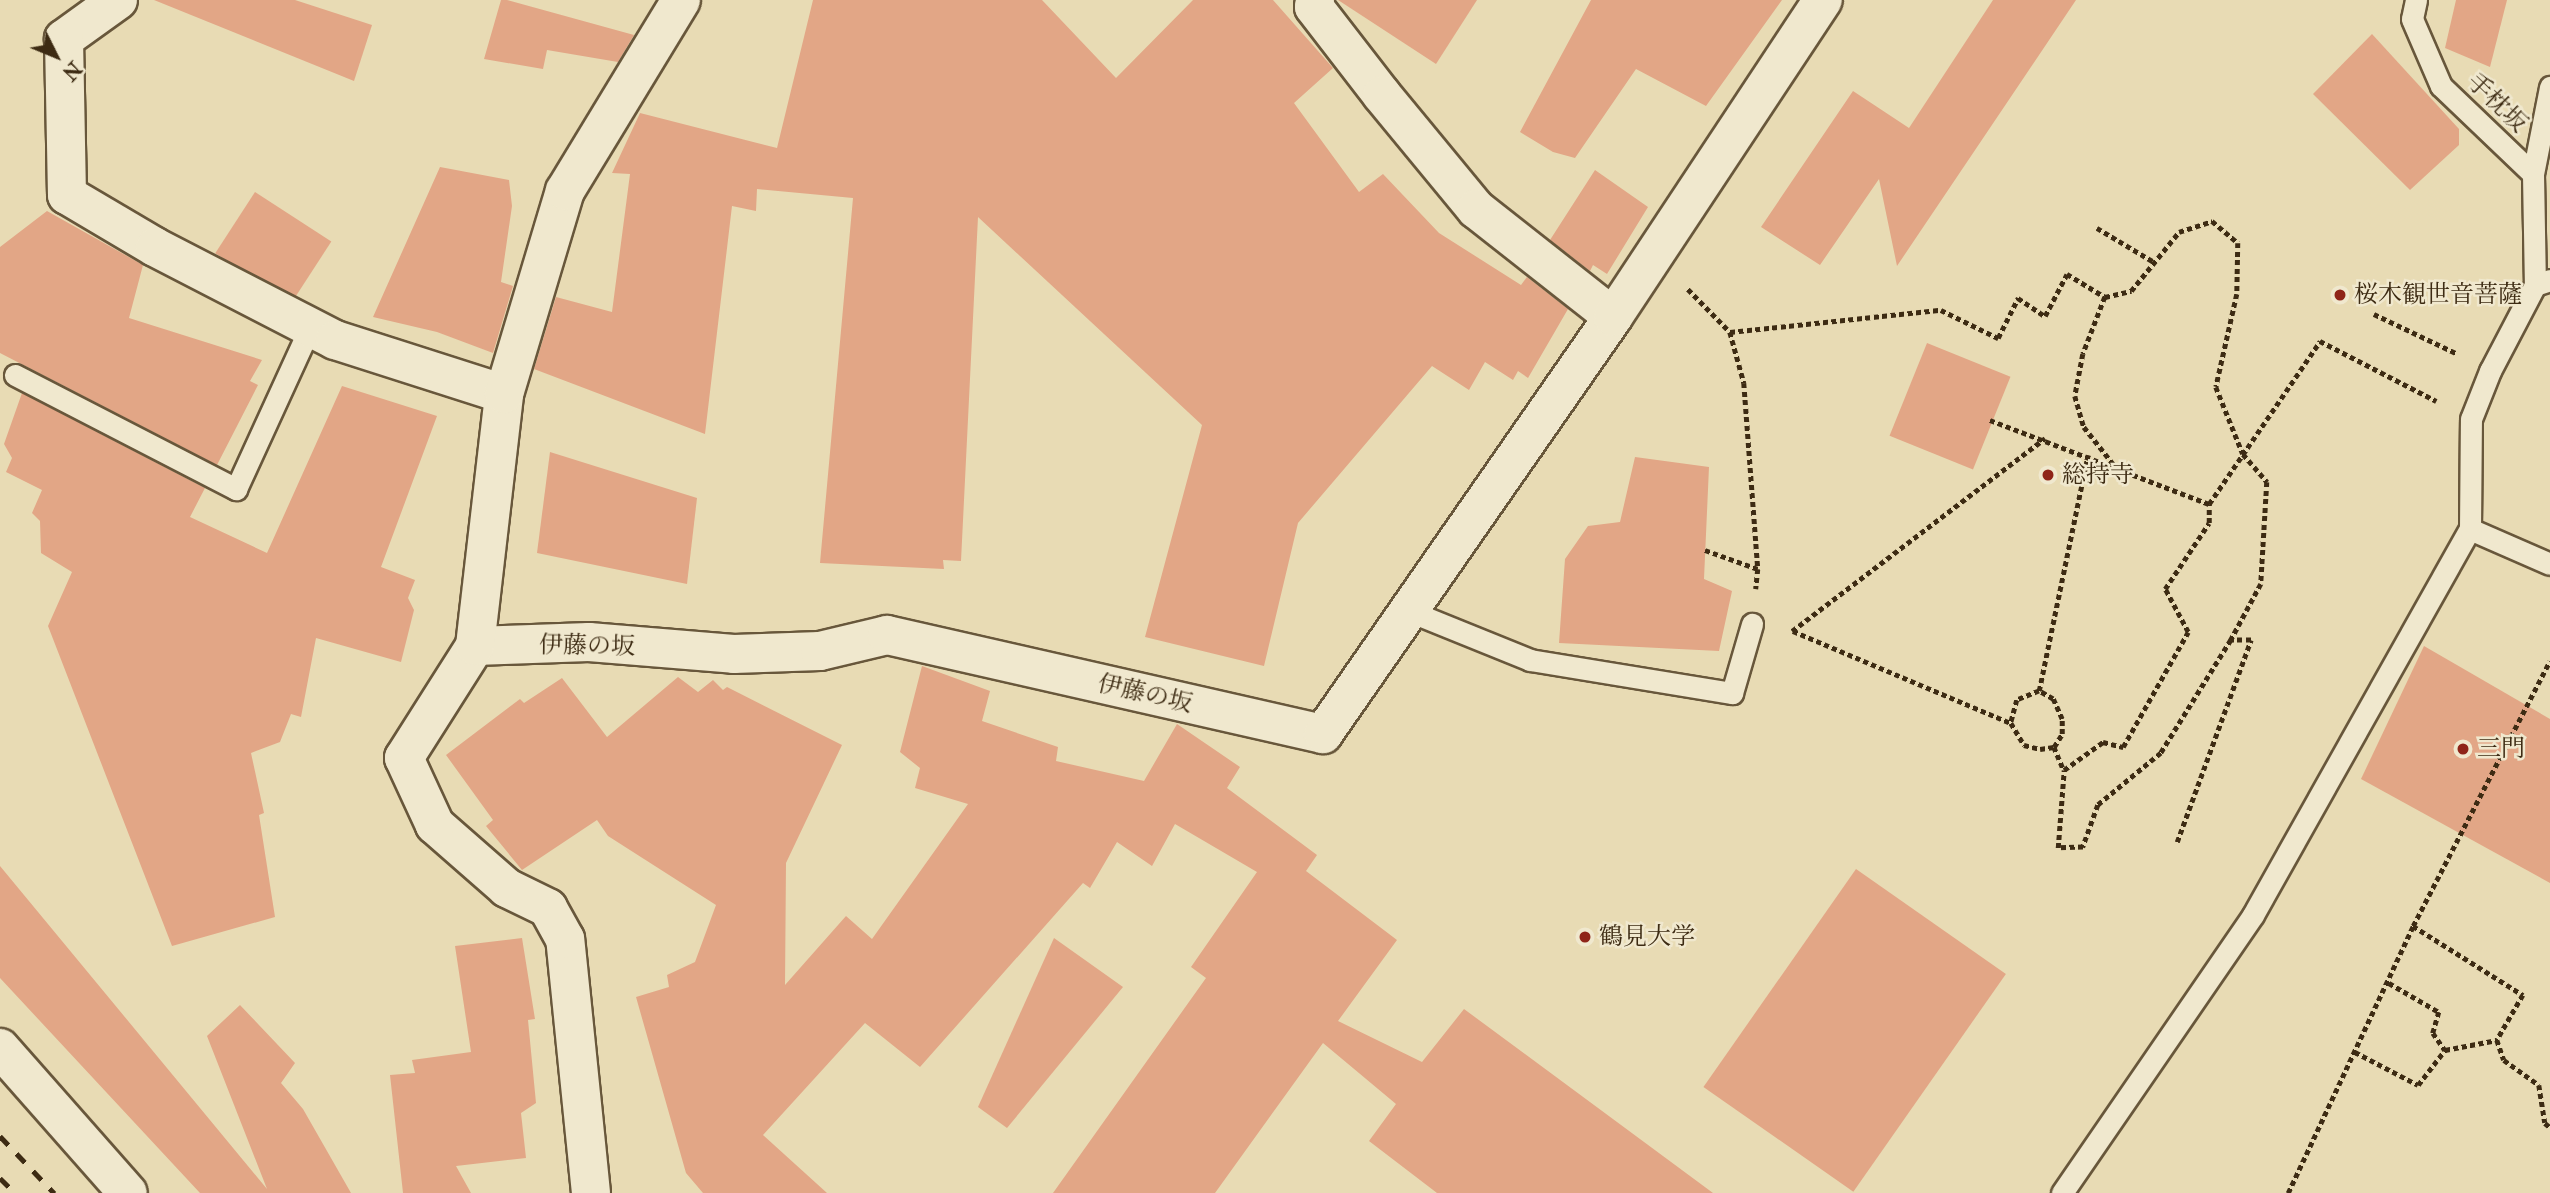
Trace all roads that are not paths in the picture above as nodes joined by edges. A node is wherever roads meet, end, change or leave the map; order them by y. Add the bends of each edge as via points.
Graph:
1 (118, 0) edge
2 (681, 0) edge
3 (1315, 0) edge
4 (1824, 0) edge
5 (2416, 0) edge
6 (2550, 87) edge
7 (2533, 174) junction
8 (2543, 283) edge
9 (1613, 317) junction
10 (310, 327) junction
11 (15, 374) dead end
12 (504, 394) junction
13 (2470, 529) junction
14 (2550, 564) edge
15 (1409, 611) junction
16 (1752, 624) road end
17 (475, 646) junction
18 (0, 1048) edge
19 (128, 1193) edge
20 (591, 1193) edge
21 (2062, 1193) edge

1 - 10 street via 64,38 67,195 155,247
2 - 12 street via 565,191
3 - 9 street via 1314,7 1339,40 1476,209
4 - 9 street
5 - 7 lane, 手枕坂 via 2412,19 2441,86
6 - 7 lane
7 - 8 lane
8 - 13 lane via 2490,371 2472,419
9 - 15 street
10 - 11 lane via 236,489
10 - 12 street via 335,340
12 - 17 street
13 - 14 lane
13 - 21 lane via 2253,915
15 - 16 lane via 1530,660 1732,693
15 - 17 street, 伊藤の坂 via 1323,734 887,635 820,651 734,654 589,642
17 - 20 street via 404,758 435,825 507,888 548,908 565,939
18 - 19 street

